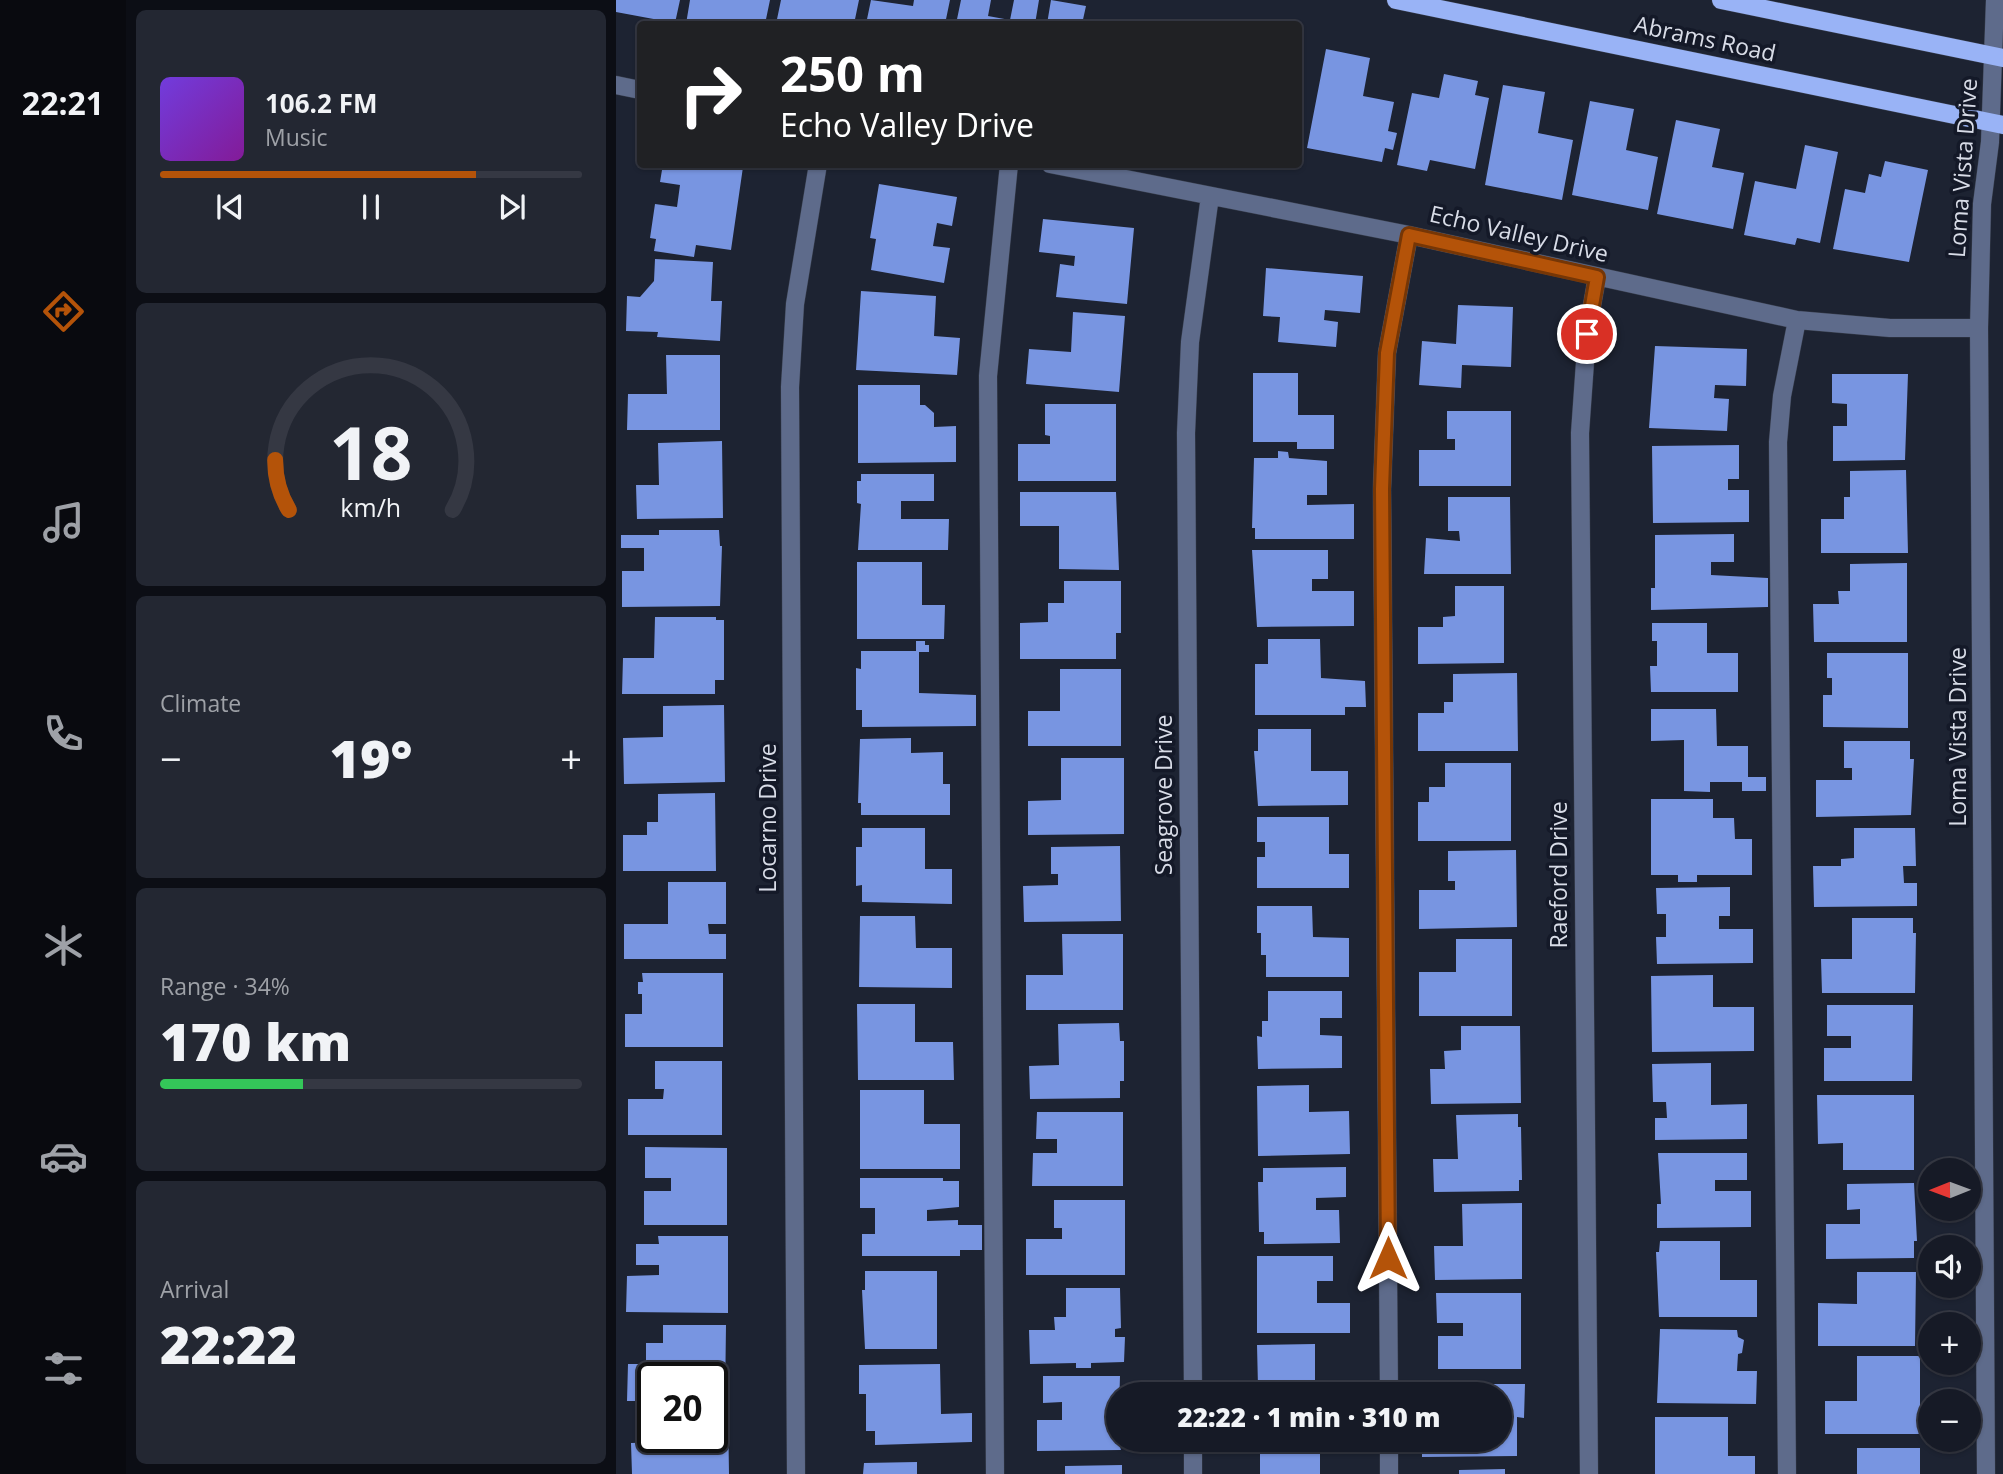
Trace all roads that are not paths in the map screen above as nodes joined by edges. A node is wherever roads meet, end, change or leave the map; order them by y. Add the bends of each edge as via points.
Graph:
1 (1396, 0) edge
2 (1721, 0) edge
3 (1995, 0) edge
4 (1999, 57) edge
5 (616, 85) edge
6 (637, 89) edge
7 (1997, 124) edge
8 (816, 168) edge
9 (1009, 168) edge
10 (1070, 168) edge
11 (1210, 196) junction
12 (1409, 235) junction
13 (1597, 277) junction
14 (1797, 320) junction
15 (1979, 327) junction
16 (1192, 1382) edge
17 (1389, 1382) edge
18 (1193, 1452) edge
19 (1389, 1452) edge
20 (796, 1474) edge
21 (995, 1474) edge
22 (1193, 1474) edge
23 (1389, 1474) edge
24 (1589, 1474) edge
25 (1787, 1474) edge
26 (1986, 1474) edge

1 - 7 main road, Abrams Road
2 - 4 main road, Abrams Road
3 - 4 street, Loma Vista Drive
4 - 7 street, Loma Vista Drive
5 - 6 street
7 - 15 street, Loma Vista Drive via 1982,204
8 - 20 street, Locarno Drive via 795,304 790,387
9 - 21 street via 988,376
10 - 11 street, Echo Valley Drive
11 - 12 street, Echo Valley Drive
11 - 16 street, Seagrove Drive via 1190,342 1186,433
12 - 13 street, Echo Valley Drive
12 - 17 street via 1387,353 1382,489
13 - 14 street, Echo Valley Drive
13 - 24 street, Raeford Drive via 1587,334 1580,433
14 - 15 street, Echo Valley Drive via 1890,328
14 - 25 street via 1778,442
15 - 26 street, Loma Vista Drive
18 - 22 street
19 - 23 street

